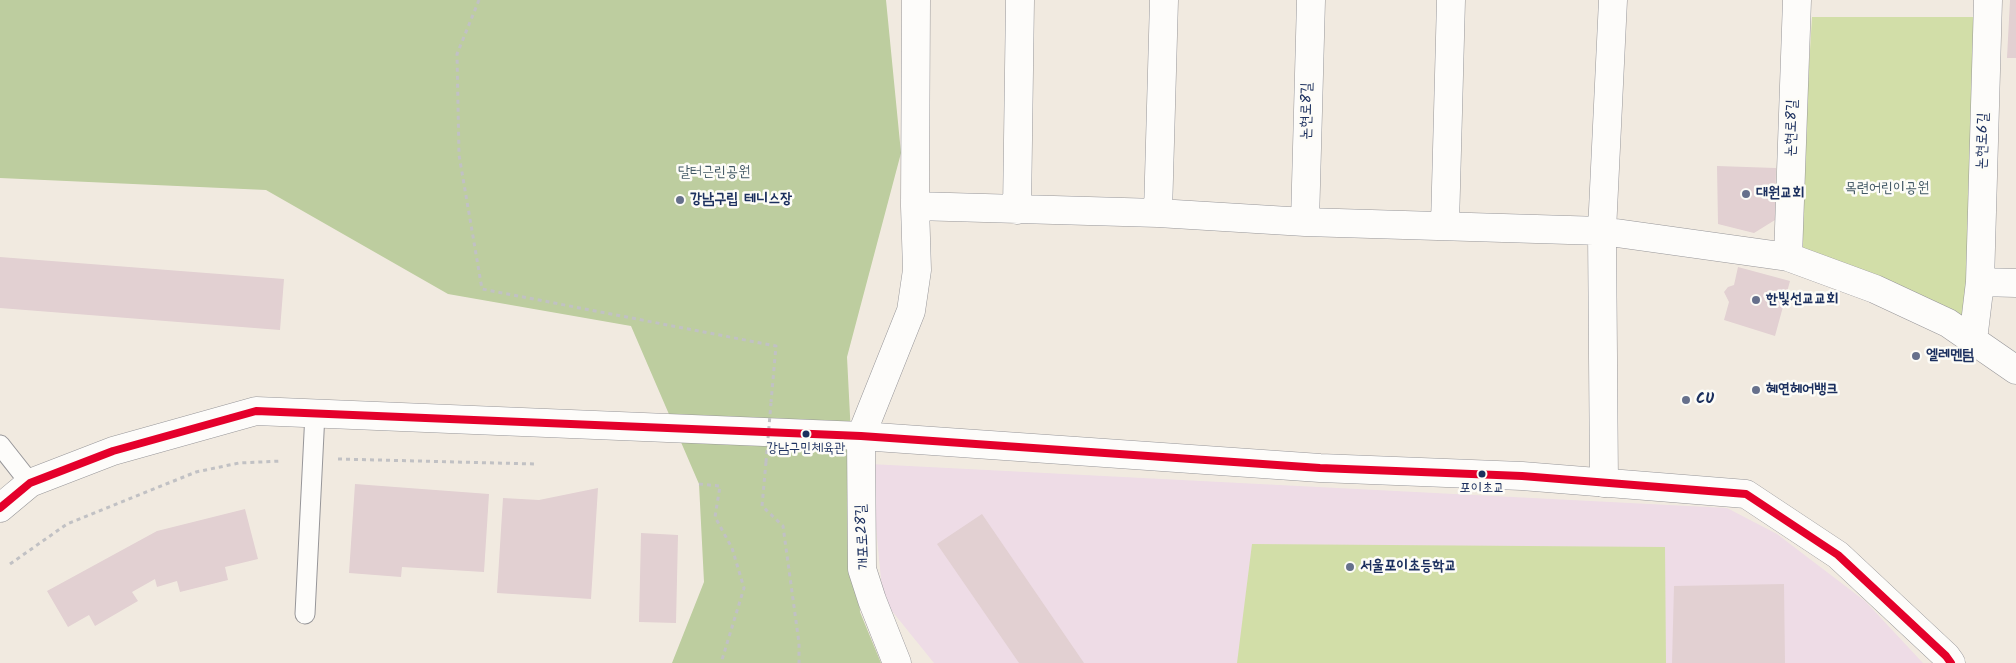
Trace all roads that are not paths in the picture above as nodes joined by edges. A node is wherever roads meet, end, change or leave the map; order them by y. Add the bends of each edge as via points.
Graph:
1 (916, 0) edge
2 (1020, 0) edge
3 (1164, 0) edge
4 (1311, 0) edge
5 (1451, 0) edge
6 (1614, 0) edge
7 (1797, 0) edge
8 (1988, 0) edge
9 (915, 206) junction
10 (1018, 210) junction
11 (1158, 213) junction
12 (1306, 222) junction
13 (1445, 225) junction
14 (1602, 231) junction
15 (1788, 257) junction
16 (1980, 282) junction
17 (2016, 283) edge
18 (1973, 340) junction
19 (2016, 370) edge
20 (315, 413) junction
21 (861, 436) junction
22 (0, 445) edge
23 (30, 483) junction
24 (1604, 483) junction
25 (0, 508) edge
26 (305, 614) dead end
27 (896, 663) edge
28 (1951, 663) edge

1 - 9 street
2 - 10 street
3 - 11 street
4 - 12 street, 논현로8길
5 - 13 street
6 - 14 street
7 - 15 street, 논현로8길
8 - 16 street, 논현로6길
9 - 10 street
9 - 21 street via 918,270 910,311
10 - 11 street
11 - 12 street
12 - 13 street
13 - 14 street
14 - 15 street
14 - 24 street
15 - 18 street via 1875,289 1948,323
16 - 17 street
16 - 18 street, 논현로6길
18 - 19 street
20 - 21 street
20 - 23 street via 256,410 113,451
20 - 26 lane
21 - 24 street via 1320,468 1522,476
21 - 27 street, 개포로28길 via 862,569
22 - 23 lane
23 - 25 street
24 - 28 street via 1746,494 1838,555

